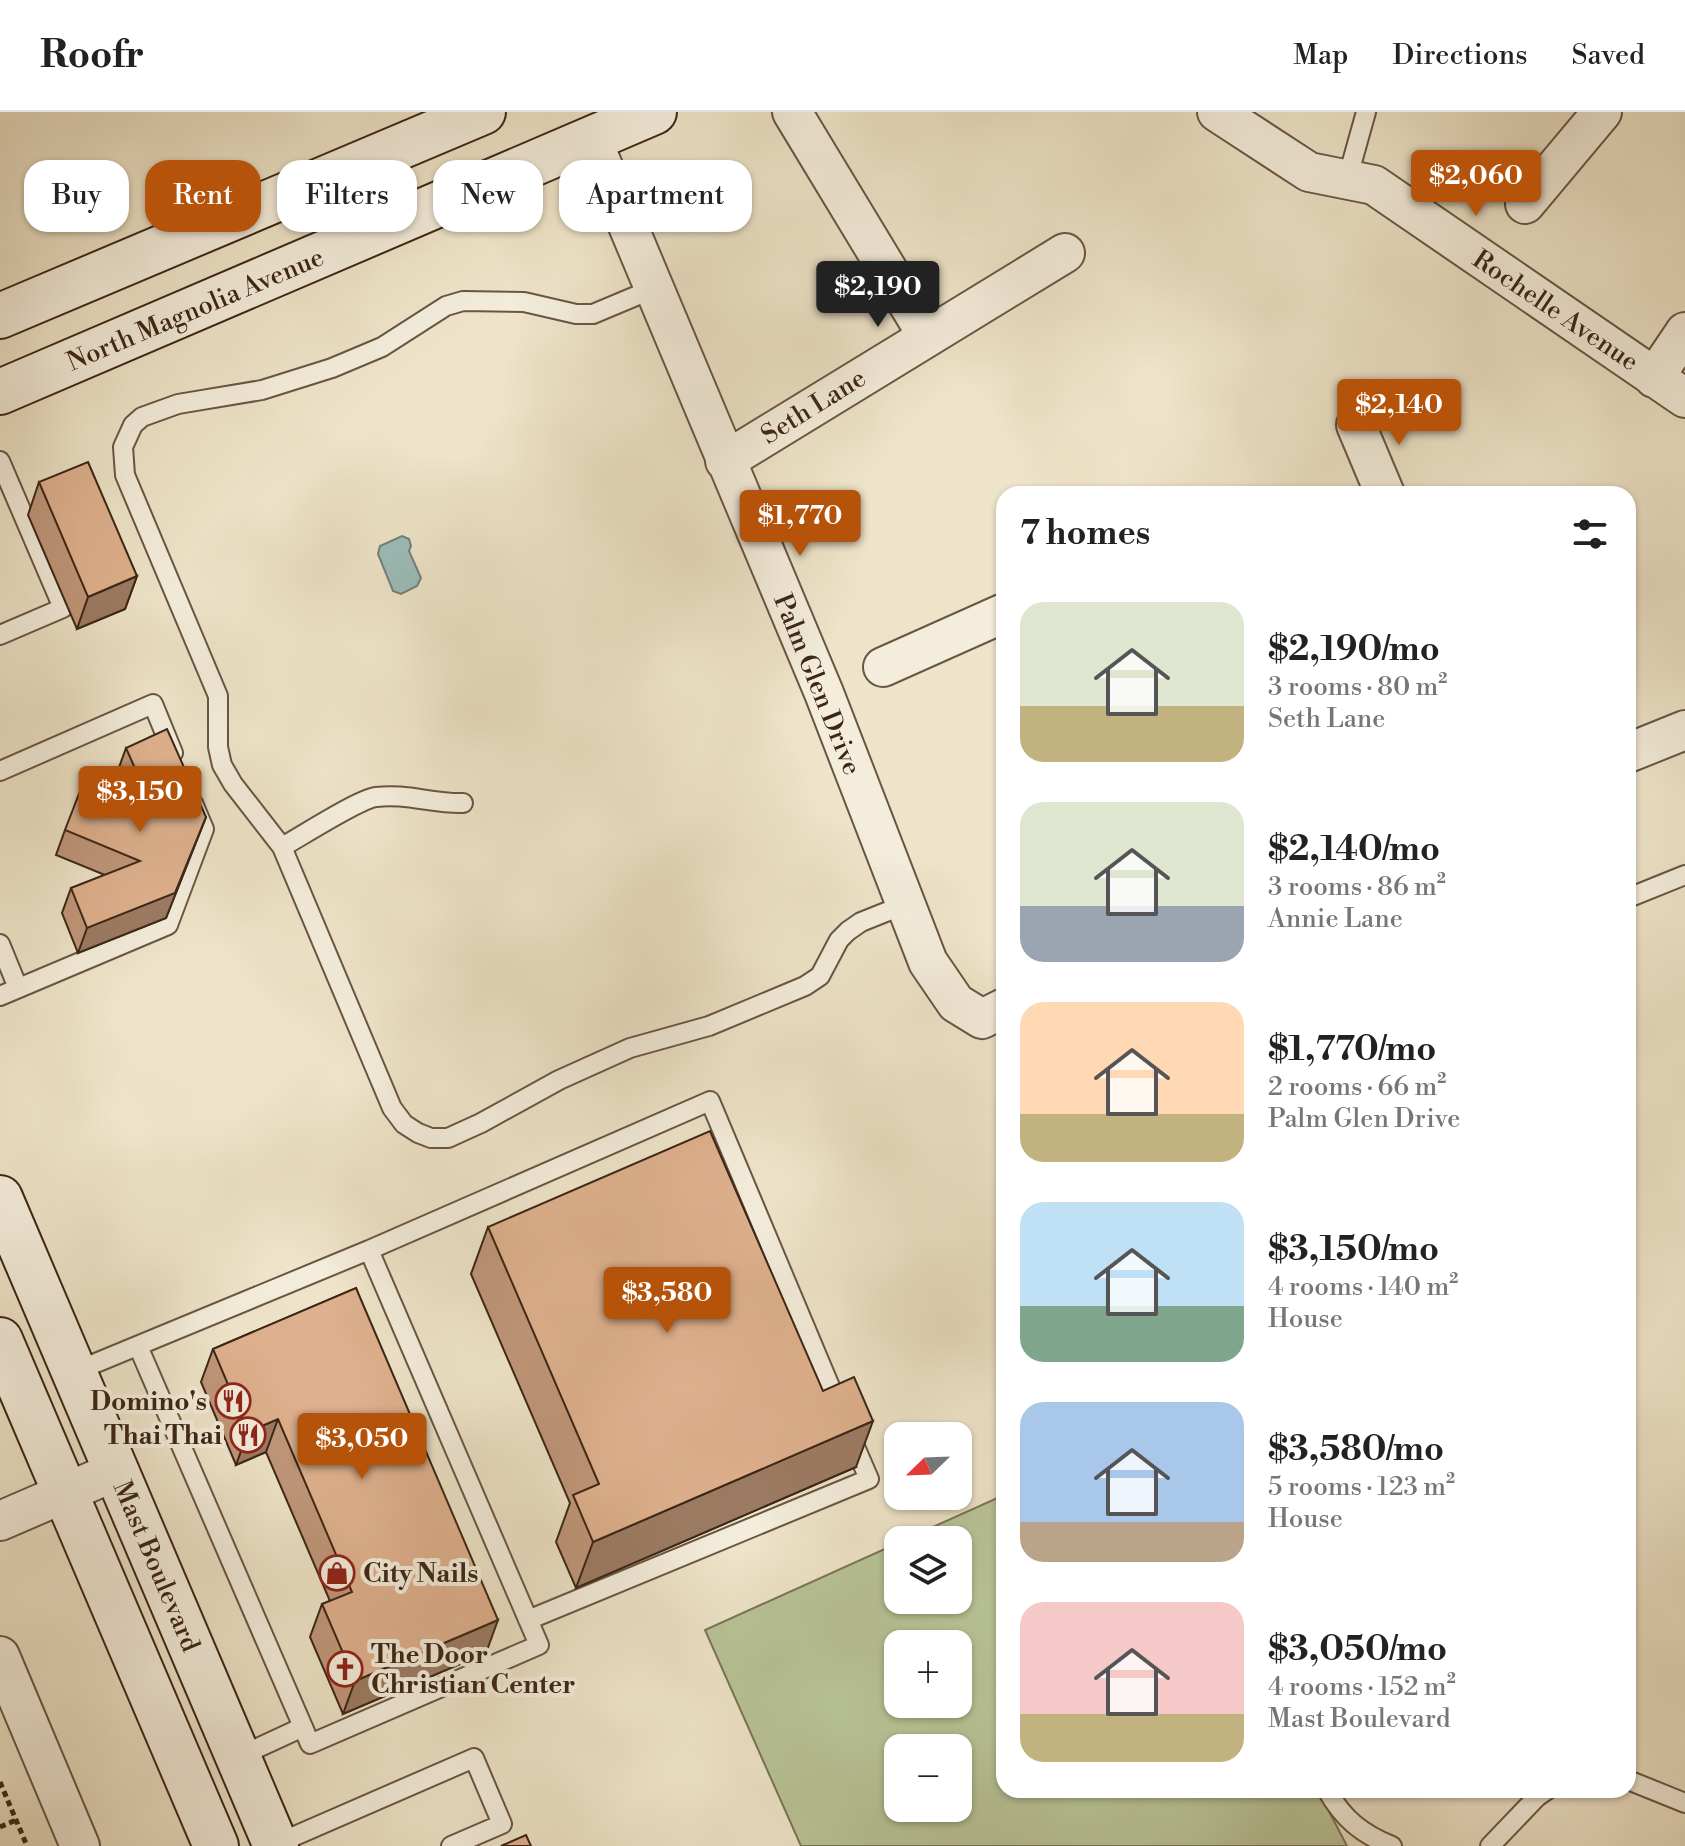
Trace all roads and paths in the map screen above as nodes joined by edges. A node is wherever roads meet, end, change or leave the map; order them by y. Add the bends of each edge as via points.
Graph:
1 (483, 112) edge
2 (654, 112) edge
3 (792, 112) edge
4 (1217, 112) edge
5 (1366, 112) edge
6 (1602, 112) edge
7 (589, 126) edge
8 (1347, 180) junction
9 (1525, 204) dead end
10 (1065, 253) dead end
11 (655, 288) junction
12 (0, 316) edge
13 (1685, 332) edge
14 (927, 335) junction
15 (1654, 378) junction
16 (0, 392) edge
17 (1685, 398) edge
18 (1356, 425) dead end
19 (0, 461) edge
20 (725, 461) junction
21 (1382, 486) edge
22 (996, 617) edge
23 (2, 628) edge
24 (883, 667) dead end
25 (1685, 730) edge
26 (1636, 750) edge
27 (0, 771) edge
28 (463, 803) dead end
29 (282, 847) junction
30 (1685, 875) edge
31 (1636, 895) edge
32 (906, 904) junction
33 (0, 944) edge
34 (18, 988) junction
35 (0, 996) edge
36 (996, 1016) edge
37 (0, 1198) edge
38 (369, 1250) junction
39 (0, 1340) edge
40 (138, 1346) junction
41 (74, 1372) junction
42 (116, 1471) junction
43 (67, 1493) junction
44 (0, 1521) edge
45 (528, 1620) junction
46 (0, 1656) edge
47 (303, 1727) junction
48 (238, 1757) junction
49 (0, 1782) edge
50 (1636, 1783) edge
51 (14, 1787) dead end
52 (4, 1791) junction
53 (1331, 1798) edge
54 (1536, 1798) edge
55 (1685, 1803) edge
56 (16, 1820) junction
57 (0, 1827) edge
58 (274, 1845) edge
59 (27, 1846) edge
60 (80, 1846) edge
61 (216, 1846) edge
62 (451, 1846) edge
63 (1392, 1846) edge
64 (1490, 1846) edge

1 - 12 main road
2 - 7 main road, North Magnolia Avenue
3 - 14 street
4 - 8 street, Rochelle Avenue via 1309,172
5 - 8 lane
6 - 9 street
7 - 11 street, Palm Glen Drive
7 - 16 main road, North Magnolia Avenue
8 - 15 street, Rochelle Avenue via 1374,185
10 - 14 street, Seth Lane
11 - 20 street, Palm Glen Drive
11 - 29 lane via 593,314 524,302 463,301 446,306 382,347 332,368 262,390 178,404 133,425 123,447 125,475 218,696 222,765
13 - 15 street
14 - 20 street, Seth Lane
15 - 17 street, Rochelle Avenue
18 - 21 street
19 - 23 lane via 63,608
20 - 32 street, Palm Glen Drive
22 - 24 street
25 - 26 street
27 - 34 lane via 153,704 204,829 168,925
28 - 29 lane via 372,797
29 - 32 lane via 392,1108 404,1124 431,1138 448,1138 630,1048 709,1026 805,986 820,976 848,931
30 - 31 lane
32 - 36 street, Palm Glen Drive via 928,962 956,1003 982,1019
33 - 34 lane
34 - 35 lane
37 - 41 main road, Mast Boulevard
38 - 40 lane
38 - 45 lane
38 - 45 lane via 710,1101 869,1479
39 - 43 main road, Mast Boulevard
40 - 41 lane
40 - 47 lane
41 - 42 main road, Mast Boulevard
42 - 43 street
42 - 48 main road, Mast Boulevard
43 - 44 street
43 - 61 main road, Mast Boulevard
45 - 47 lane via 539,1645 310,1744
46 - 60 street
47 - 48 lane
48 - 58 main road, Mast Boulevard
49 - 52 path
50 - 55 lane
51 - 52 path
52 - 56 path
53 - 63 lane via 1351,1824
54 - 64 lane
56 - 57 path
56 - 59 path
58 - 62 lane via 474,1758 502,1824

